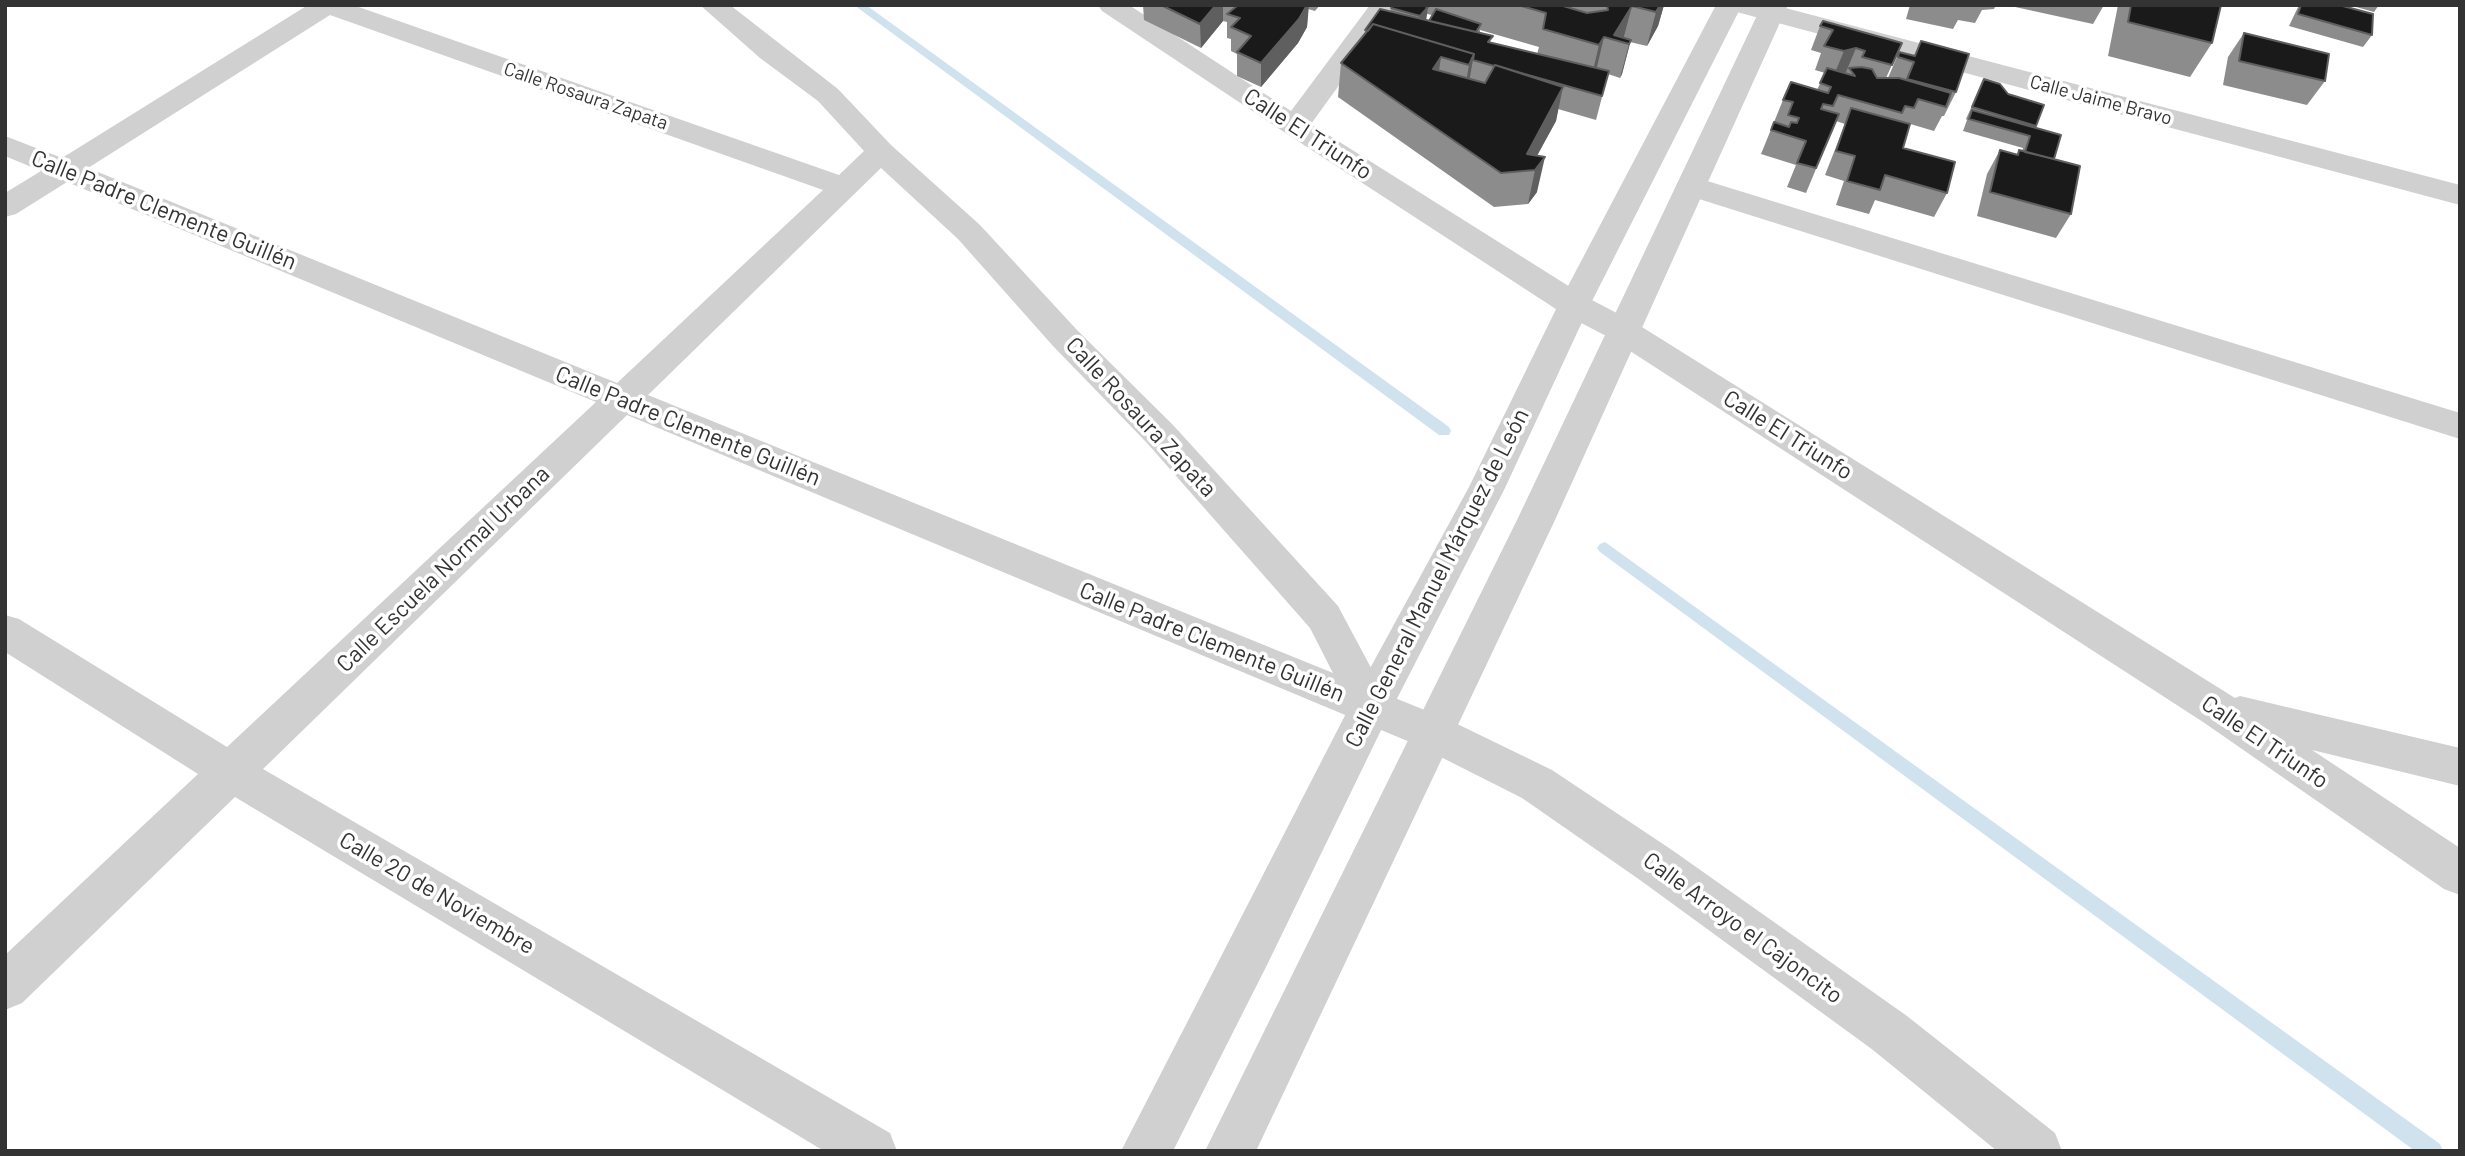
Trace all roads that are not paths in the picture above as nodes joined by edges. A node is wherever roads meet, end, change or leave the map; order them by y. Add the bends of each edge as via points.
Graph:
1 (327, 5) edge
2 (713, 5) edge
3 (1111, 5) edge
4 (1384, 5) edge
5 (1729, 5) edge
6 (1763, 8) edge
7 (1294, 126) junction
8 (5, 145) edge
9 (881, 152) junction
10 (66, 170) junction
11 (1691, 186) junction
12 (844, 187) junction
13 (2460, 195) edge
14 (5, 207) edge
15 (1574, 304) junction
16 (1622, 330) junction
17 (621, 399) junction
18 (2460, 426) edge
19 (5, 631) edge
20 (1371, 707) junction
21 (2218, 709) junction
22 (1432, 732) junction
23 (2460, 767) edge
24 (231, 772) junction
25 (2460, 874) edge
26 (5, 987) edge
27 (873, 1151) edge
28 (1146, 1151) edge
29 (1230, 1151) edge
30 (2037, 1151) edge

1 - 10 street
1 - 12 street, Calle Rosaura Zapata
2 - 9 street via 828,95
3 - 7 street, Calle El Triunfo
4 - 7 street
5 - 15 street, Calle General Manuel Márquez de León
6 - 11 street
6 - 13 street, Calle Jaime Bravo
7 - 15 street, Calle El Triunfo
8 - 10 street, Calle Padre Clemente Guillén
9 - 12 street, Calle Escuela Normal Urbana
9 - 20 street, Calle Rosaura Zapata via 968,232 1160,434 1324,617
10 - 14 street
10 - 17 street, Calle Padre Clemente Guillén
11 - 16 street
11 - 18 street
12 - 17 street, Calle Escuela Normal Urbana
15 - 16 street, Calle El Triunfo
15 - 20 street, Calle General Manuel Márquez de León via 1487,488
16 - 21 street, Calle El Triunfo
16 - 22 street
17 - 20 street, Calle Padre Clemente Guillén
17 - 24 street, Calle Escuela Normal Urbana
19 - 24 street, Calle 20 de Noviembre
20 - 22 street, Calle Padre Clemente Guillén
20 - 28 street, Calle General Manuel Márquez de León
21 - 23 street
21 - 25 street, Calle El Triunfo
22 - 29 street
22 - 30 street, Calle Arroyo el Cajoncito via 1537,784 1656,865 1891,1033
24 - 26 street, Calle Escuela Normal Urbana
24 - 27 street, Calle 20 de Noviembre

